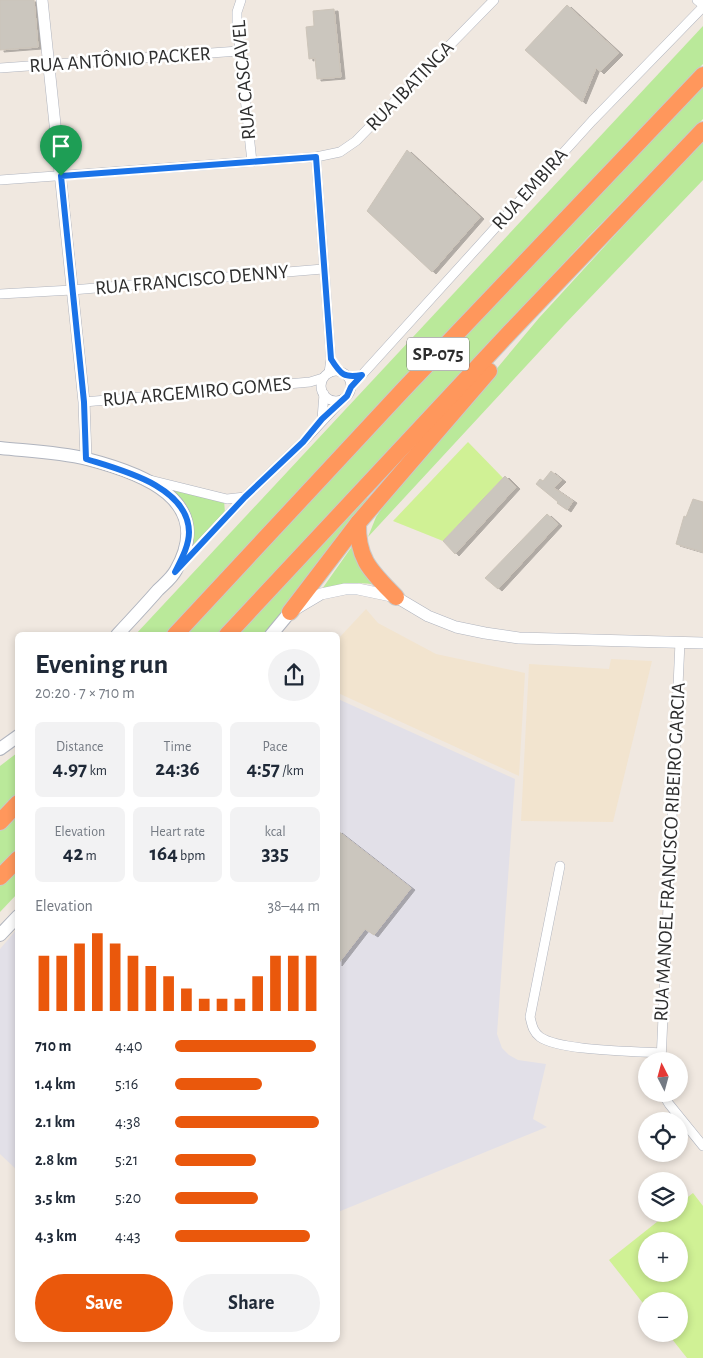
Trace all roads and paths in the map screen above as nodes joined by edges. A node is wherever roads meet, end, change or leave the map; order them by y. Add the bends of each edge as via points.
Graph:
1 (42, 0) edge
2 (242, 0) edge
3 (494, 0) edge
4 (697, 0) edge
5 (703, 6) edge
6 (239, 51) junction
7 (50, 64) junction
8 (0, 68) edge
9 (703, 75) edge
10 (703, 130) edge
11 (316, 157) junction
12 (252, 162) junction
13 (61, 176) junction
14 (0, 180) edge
15 (323, 269) junction
16 (72, 290) junction
17 (0, 294) edge
18 (510, 332) junction
19 (330, 374) junction
20 (362, 375) junction
21 (348, 377) junction
22 (310, 382) junction
23 (351, 387) junction
24 (323, 391) junction
25 (343, 399) junction
26 (84, 402) junction
27 (322, 419) junction
28 (0, 448) edge
29 (86, 459) junction
30 (143, 478) junction
31 (245, 497) junction
32 (358, 523) junction
33 (175, 572) junction
34 (396, 597) junction
35 (290, 612) junction
36 (120, 632) edge
37 (177, 632) edge
38 (230, 632) edge
39 (273, 632) edge
40 (680, 642) junction
41 (703, 643) edge
42 (15, 738) edge
43 (0, 750) edge
44 (15, 806) edge
45 (0, 822) edge
46 (15, 862) edge
47 (560, 866) dead end
48 (0, 877) edge
49 (15, 919) edge
50 (0, 935) edge
51 (662, 1052) edge
52 (638, 1054) edge
53 (668, 1102) edge
54 (703, 1146) edge

1 - 7 street
2 - 6 street, RUA CASCAVEL via 237,12
3 - 11 street, RUA IBATINGA via 356,141 340,152
4 - 5 street
5 - 20 street, RUA EMBIRA via 592,121
6 - 7 street, RUA ANTÔNIO PACKER
6 - 12 street, RUA CASCAVEL
7 - 8 street, RUA ANTÔNIO PACKER
7 - 13 street
9 - 37 highway, SP-075
10 - 18 highway, SP-075
11 - 12 street, RUA IBATINGA
11 - 15 street
12 - 13 street, RUA IBATINGA
13 - 14 street, RUA IBATINGA
13 - 16 street
15 - 16 street, RUA FRANCISCO DENNY
15 - 19 street
16 - 17 street, RUA FRANCISCO DENNY
16 - 26 street
18 - 32 highway via 495,363
18 - 38 highway, SP-075
19 - 21 street
19 - 22 street, RUA ARGEMIRO GOMES
19 - 24 street
20 - 21 street
20 - 23 street, RUA EMBIRA
21 - 23 street
22 - 24 street, RUA ARGEMIRO GOMES
22 - 26 street, RUA ARGEMIRO GOMES
23 - 25 street
24 - 25 street via 333,400
24 - 27 street
25 - 27 street
26 - 29 street
27 - 31 street via 303,442
28 - 29 main road
29 - 30 main road
30 - 31 street via 226,499
30 - 33 main road via 176,502 186,518 189,533
31 - 33 street
32 - 34 highway via 359,548 364,561
32 - 35 highway
33 - 36 main road
34 - 35 street via 364,590 339,590 321,594
34 - 40 street via 428,616 485,633 519,638
35 - 39 main road
40 - 41 street
40 - 51 street, RUA MANOEL FRANCISCO RIBEIRO GARCIA
42 - 43 main road
44 - 45 highway
46 - 48 highway
47 - 52 street via 530,1017 533,1030 540,1037 564,1046
49 - 50 main road
53 - 54 street

